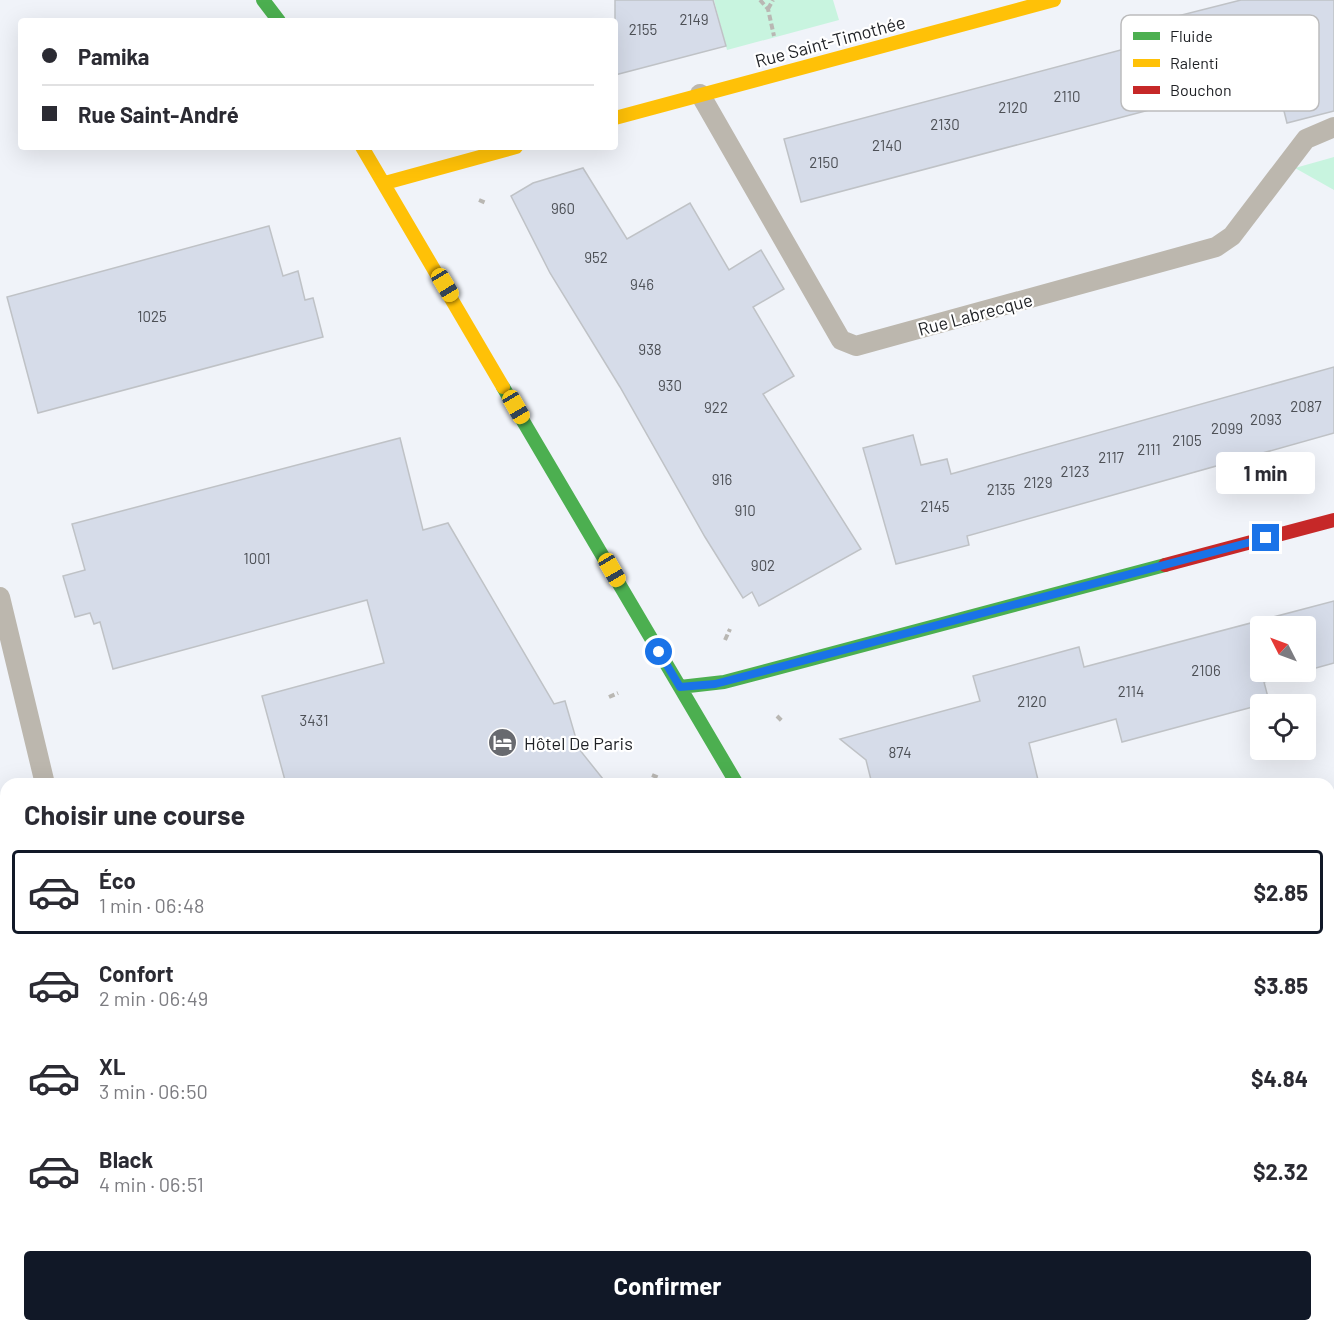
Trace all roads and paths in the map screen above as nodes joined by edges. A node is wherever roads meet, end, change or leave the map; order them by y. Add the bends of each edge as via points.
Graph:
1 (263, 0) edge
2 (760, 0) edge
3 (773, 0) edge
4 (1054, 0) edge
5 (768, 9) junction
6 (277, 18) edge
7 (776, 46) dead end
8 (700, 94) junction
9 (618, 117) edge
10 (1334, 127) edge
11 (364, 150) edge
12 (505, 150) edge
13 (385, 183) junction
14 (479, 200) dead end
15 (486, 203) dead end
16 (1334, 520) edge
17 (0, 597) edge
18 (730, 629) dead end
19 (724, 641) dead end
20 (680, 687) junction
21 (618, 693) dead end
22 (609, 697) dead end
23 (777, 716) dead end
24 (782, 721) dead end
25 (652, 775) dead end
26 (44, 778) edge
27 (659, 778) dead end
28 (733, 778) edge

1 - 6 street
2 - 5 path
3 - 5 path
4 - 8 street, Rue Saint-Timothée
5 - 7 path
8 - 9 street, Rue Saint-Timothée
8 - 10 lane, Rue Labrecque via 841,340 856,346 1216,247 1232,236 1306,139
11 - 13 street
12 - 13 street
13 - 20 street
14 - 15 path
16 - 20 street via 724,682
17 - 26 lane
18 - 19 path
20 - 28 street
21 - 22 path
23 - 24 path
25 - 27 path

